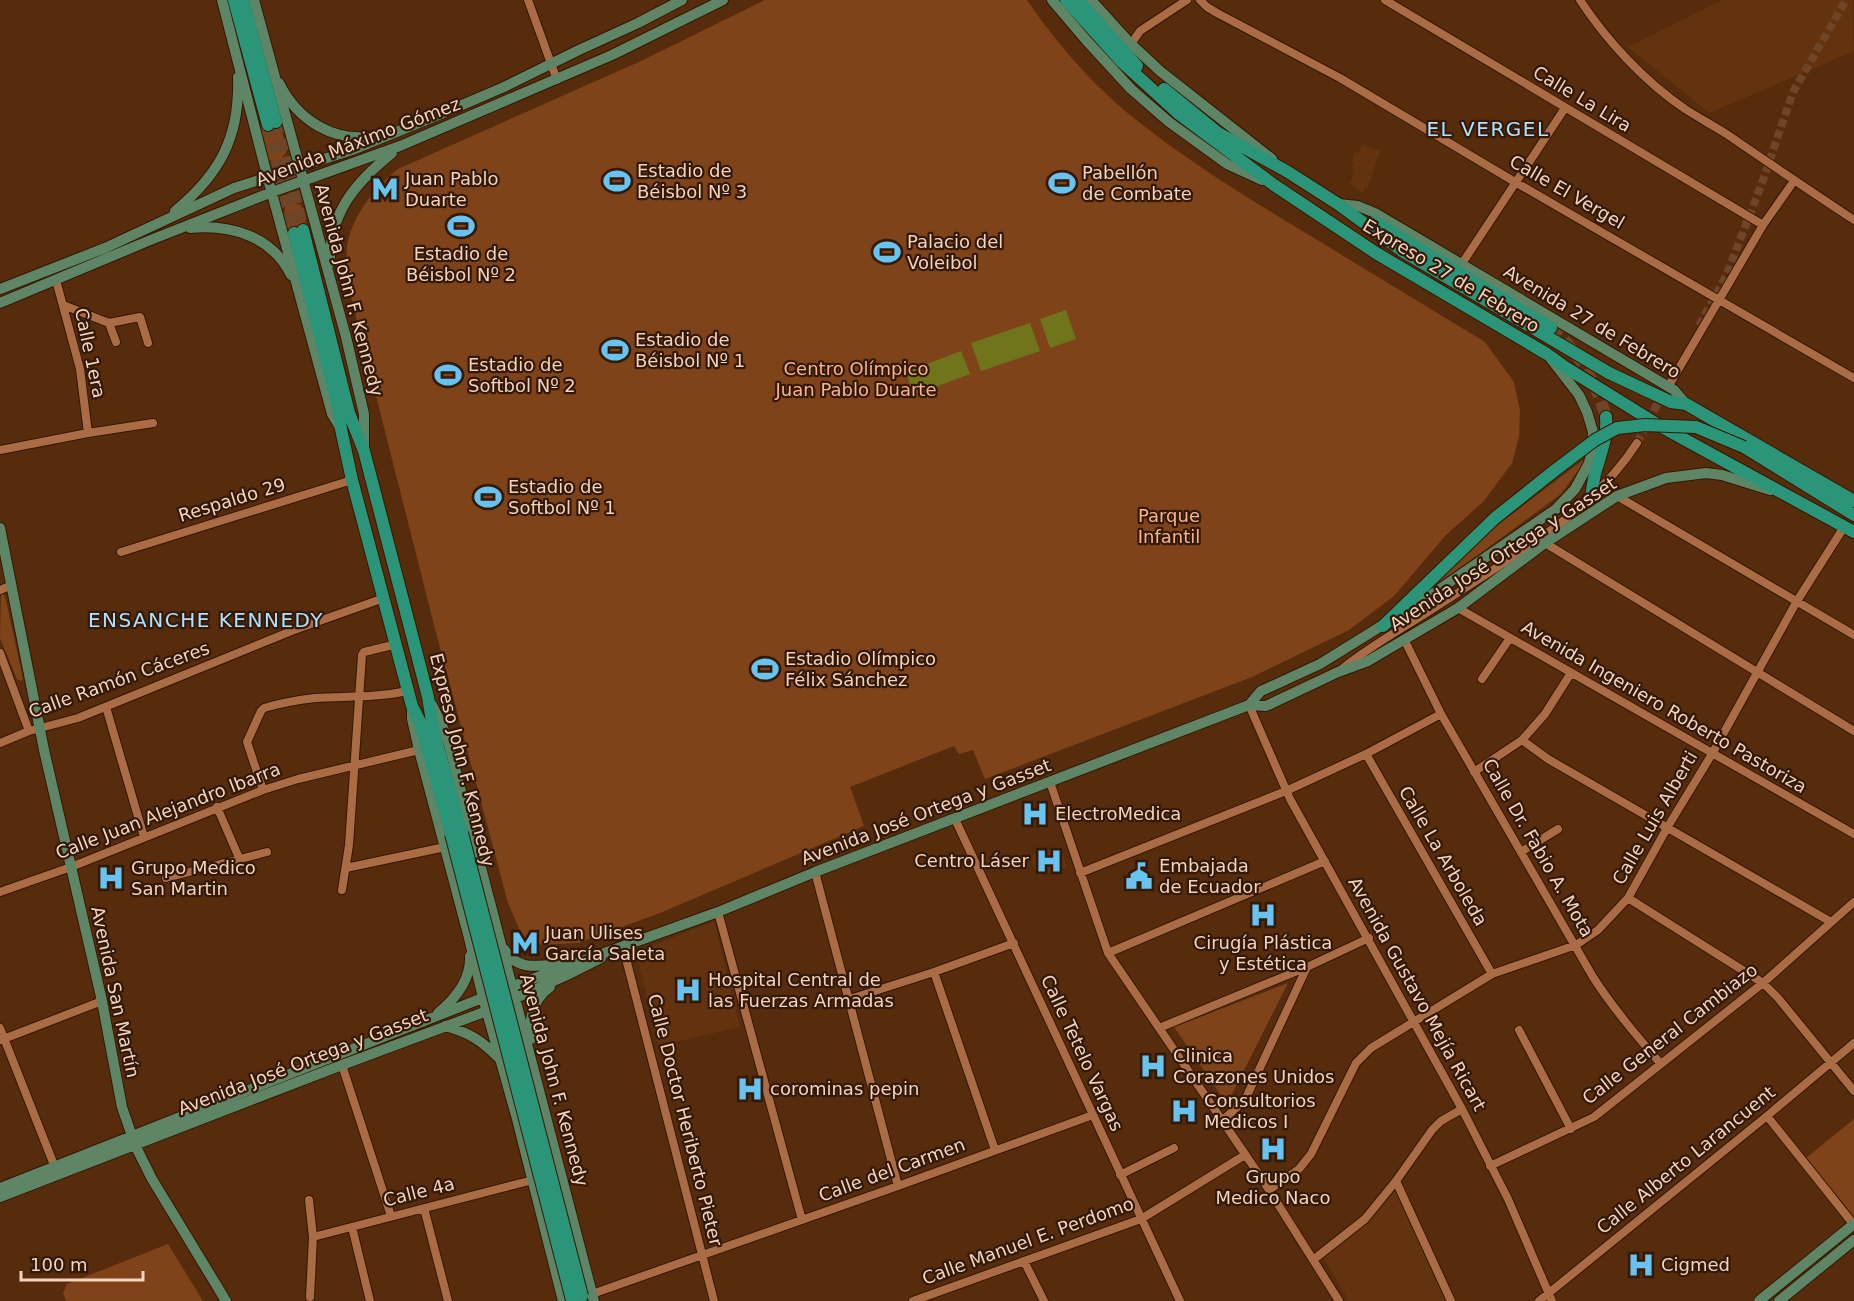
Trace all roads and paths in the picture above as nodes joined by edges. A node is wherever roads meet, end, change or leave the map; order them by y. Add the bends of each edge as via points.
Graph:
1 (222, 0) edge
2 (234, 0) edge
3 (243, 0) edge
4 (254, 0) edge
5 (528, 0) edge
6 (682, 0) edge
7 (723, 0) edge
8 (1053, 0) edge
9 (1066, 0) edge
10 (1078, 0) edge
11 (1091, 0) edge
12 (1187, 0) edge
13 (1200, 0) edge
14 (1385, 0) edge
15 (1580, 0) edge
16 (1131, 44) junction
17 (268, 53) junction
18 (238, 62) junction
19 (550, 64) junction
20 (557, 80) junction
21 (1565, 108) junction
22 (394, 133) junction
23 (400, 146) junction
24 (300, 168) junction
25 (1288, 172) junction
26 (268, 179) junction
27 (1794, 181) junction
28 (304, 182) junction
29 (1515, 182) junction
30 (1274, 185) junction
31 (272, 192) junction
32 (1344, 205) junction
33 (1854, 220) edge
34 (162, 222) junction
35 (1763, 225) junction
36 (172, 232) junction
37 (1461, 265) junction
38 (56, 280) junction
39 (331, 281) junction
40 (0, 289) edge
41 (300, 297) junction
42 (1719, 298) junction
43 (0, 303) edge
44 (63, 305) junction
45 (109, 323) junction
46 (1551, 328) tunnel mouth
47 (116, 342) dead end
48 (148, 343) dead end
49 (1547, 354) junction
50 (1854, 378) edge
51 (1668, 387) junction
52 (1686, 404) junction
53 (1606, 417) tunnel mouth
54 (153, 423) dead end
55 (341, 429) junction
56 (88, 433) junction
57 (1637, 443) tunnel mouth
58 (0, 450) edge
59 (364, 451) junction
60 (352, 480) junction
61 (1784, 494) junction
62 (1617, 496) junction
63 (1590, 498) junction
64 (1854, 501) edge
65 (1854, 515) edge
66 (0, 528) edge
67 (1849, 529) edge
68 (1545, 543) junction
69 (121, 552) dead end
70 (12, 585) junction
71 (0, 590) edge
72 (384, 598) junction
73 (1797, 601) junction
74 (1458, 608) junction
75 (1383, 626) junction
76 (1854, 635) edge
77 (1510, 638) junction
78 (1404, 639) junction
79 (397, 644) junction
80 (0, 653) edge
81 (1757, 671) junction
82 (1338, 672) junction
83 (1571, 673) junction
84 (1482, 680) dead end
85 (408, 691) junction
86 (428, 697) junction
87 (359, 698) junction
88 (412, 705) junction
89 (1249, 705) junction
90 (106, 706) junction
91 (1441, 714) junction
92 (35, 730) junction
93 (1854, 731) edge
94 (1522, 740) junction
95 (0, 743) edge
96 (419, 750) junction
97 (1366, 754) junction
98 (1712, 754) junction
99 (355, 765) junction
100 (1474, 772) junction
101 (1050, 782) junction
102 (263, 790) junction
103 (1286, 790) junction
104 (217, 807) junction
105 (955, 819) junction
106 (1667, 828) junction
107 (1558, 829) dead end
108 (456, 834) junction
109 (1854, 834) edge
110 (144, 837) junction
111 (445, 847) junction
112 (267, 852) dead end
113 (1521, 852) junction
114 (240, 860) junction
115 (1325, 861) junction
116 (71, 867) junction
117 (346, 868) junction
118 (815, 872) junction
119 (1080, 873) junction
120 (166, 878) dead end
121 (342, 890) dead end
122 (0, 892) edge
123 (1628, 898) junction
124 (490, 902) junction
125 (1854, 902) edge
126 (462, 911) junction
127 (718, 912) junction
128 (1831, 922) junction
129 (469, 938) junction
130 (1369, 939) junction
131 (500, 942) junction
132 (1014, 943) junction
133 (1576, 945) junction
134 (619, 949) junction
135 (1108, 953) junction
136 (586, 958) junction
137 (1307, 967) junction
138 (934, 972) junction
139 (1492, 974) junction
140 (566, 976) junction
141 (1763, 983) junction
142 (513, 986) junction
143 (483, 998) junction
144 (516, 998) junction
145 (850, 999) junction
146 (102, 1001) junction
147 (487, 1011) junction
148 (430, 1019) junction
149 (1414, 1022) junction
150 (445, 1025) junction
151 (0, 1028) edge
152 (1159, 1028) junction
153 (1519, 1030) dead end
154 (2, 1039) edge
155 (1854, 1043) edge
156 (502, 1061) junction
157 (1831, 1062) junction
158 (1660, 1063) junction
159 (342, 1065) junction
160 (534, 1070) junction
161 (539, 1086) junction
162 (1854, 1091) edge
163 (510, 1094) junction
164 (1462, 1109) junction
165 (1093, 1115) junction
166 (1767, 1116) junction
167 (1223, 1120) junction
168 (1571, 1129) junction
169 (133, 1140) junction
170 (1174, 1148) dead end
171 (995, 1150) junction
172 (1245, 1155) junction
173 (1490, 1166) junction
174 (57, 1172) junction
175 (1120, 1175) junction
176 (533, 1180) junction
177 (1396, 1181) junction
178 (898, 1186) junction
179 (0, 1188) edge
180 (1269, 1190) junction
181 (0, 1197) edge
182 (309, 1200) dead end
183 (424, 1208) junction
184 (391, 1216) junction
185 (1141, 1219) junction
186 (802, 1220) junction
187 (1854, 1225) edge
188 (352, 1227) junction
189 (313, 1237) junction
190 (1854, 1240) edge
191 (703, 1255) junction
192 (1313, 1260) junction
193 (1024, 1261) junction
194 (1551, 1297) edge
195 (310, 1298) dead end
196 (580, 1299) edge
197 (226, 1301) edge
198 (370, 1301) edge
199 (448, 1301) edge
200 (714, 1301) edge
201 (913, 1301) edge
202 (1044, 1301) edge
203 (1180, 1301) edge
204 (1339, 1301) edge
205 (1451, 1301) edge
206 (1539, 1301) edge
207 (1759, 1301) edge
208 (1779, 1301) edge

1 - 18 main road
2 - 3 highway via 272,124
4 - 17 main road, Avenida John F. Kennedy
5 - 19 street
6 - 19 main road, Avenida Máximo Gómez
7 - 20 main road, Avenida Máximo Gómez
8 - 30 main road via 1131,88 1169,122 1227,164
9 - 30 highway, Expreso 27 de Febrero via 1129,69 1179,114
10 - 25 highway, Expreso 27 de Febrero via 1133,62 1176,99 1218,133
11 - 16 main road
12 - 16 street via 1140,32
13 - 29 street, Calle El Vergel
14 - 21 street, Calle La Lira
15 - 27 street via 1625,56 1665,93
16 - 25 main road
17 - 22 main road via 291,104 322,129 345,137
17 - 24 main road, Avenida John F. Kennedy
18 - 26 main road
18 - 34 main road via 237,105 223,158 203,186
19 - 20 street
19 - 22 main road, Avenida Máximo Gómez
20 - 23 main road, Avenida Máximo Gómez
21 - 29 street
21 - 35 street, Calle La Lira
22 - 24 main road, Avenida Máximo Gómez
23 - 28 main road, Avenida Máximo Gómez
23 - 39 main road via 358,184 342,209 333,232
24 - 26 main road, Avenida Máximo Gómez
24 - 28 main road, Avenida John F. Kennedy
25 - 32 highway, Expreso 27 de Febrero
26 - 31 main road
26 - 34 main road, Avenida Máximo Gómez via 234,188
27 - 33 street
27 - 35 street
28 - 31 main road, Avenida Máximo Gómez
28 - 39 main road, Avenida John F. Kennedy
29 - 37 street
29 - 42 street, Calle El Vergel
30 - 49 highway, Expreso 27 de Febrero via 1376,253
31 - 36 main road, Avenida Máximo Gómez
31 - 41 main road
32 - 37 main road, Avenida 27 de Febrero via 1376,213
32 - 46 highway
32 - 52 highway, Expreso 27 de Febrero via 1401,251 1609,373 1671,402
34 - 40 main road, Avenida Máximo Gómez
35 - 42 street
36 - 38 main road, Avenida Máximo Gómez
36 - 41 main road via 208,227 243,232 278,257
37 - 51 main road, Avenida 27 de Febrero
38 - 43 main road, Avenida Máximo Gómez
38 - 44 street, Calle 1era
39 - 59 main road, Avenida John F. Kennedy via 364,414
41 - 55 main road via 332,414
42 - 50 street, Calle El Vergel
42 - 51 street
44 - 45 street
44 - 56 street, Calle 1era via 80,369
45 - 47 street
45 - 48 street via 138,316
49 - 61 highway, Expreso 27 de Febrero via 1660,426
49 - 75 main road, Avenida José Ortega y Gasset via 1578,394 1593,432 1592,453 1583,476 1556,509
51 - 52 main road, Avenida 27 de Febrero
52 - 64 highway, Avenida 27 de Febrero
53 - 63 highway via 1604,446
54 - 56 street
55 - 59 highway, Expreso John F. Kennedy via 298,231 349,413
55 - 60 highway, Expreso John F. Kennedy
56 - 58 street
57 - 63 street via 1618,470
59 - 86 highway, Expreso John F. Kennedy
60 - 69 street, Respaldo 29
60 - 72 highway, Expreso John F. Kennedy
61 - 62 main road, Avenida José Ortega y Gasset via 1706,473 1666,478
61 - 67 highway, Expreso 27 de Febrero
62 - 68 main road, Avenida José Ortega y Gasset
62 - 73 street
63 - 82 street via 1552,530
65 - 75 highway, bridge via 1744,447 1696,427 1645,424 1617,428 1495,518
66 - 70 main road, Avenida San Martín
67 - 73 street, Calle Luis Alberti
68 - 74 main road, Avenida José Ortega y Gasset
68 - 81 street
70 - 71 street
70 - 92 main road, Avenida San Martín
72 - 79 highway, Expreso John F. Kennedy
72 - 90 street, Calle Ramón Cáceres
73 - 76 street
73 - 81 street, Calle Luis Alberti
74 - 77 street, Avenida Ingeniero Roberto Pastoriza
74 - 78 main road, Avenida José Ortega y Gasset
75 - 89 main road, Avenida José Ortega y Gasset via 1320,663 1261,691
77 - 83 street, Avenida Ingeniero Roberto Pastoriza
77 - 84 street
78 - 82 main road, Avenida José Ortega y Gasset via 1368,661
78 - 91 street, Calle Dr. Fabio A. Mota
79 - 85 highway, Expreso John F. Kennedy
79 - 87 street via 362,655
80 - 92 street
81 - 93 street
81 - 98 street, Calle Luis Alberti
82 - 89 main road, Avenida José Ortega y Gasset via 1266,706
83 - 94 street via 1545,714
83 - 98 street, Avenida Ingeniero Roberto Pastoriza
85 - 87 street
85 - 88 highway, Expreso John F. Kennedy
86 - 108 highway, Expreso John F. Kennedy
86 - 124 main road, Avenida John F. Kennedy via 442,724
87 - 99 street
87 - 102 street via 315,698 264,708 247,742
88 - 96 main road
88 - 108 highway, Expreso John F. Kennedy
89 - 101 main road, Avenida José Ortega y Gasset
89 - 103 street, Avenida Gustavo Mejía Ricart
90 - 92 street, Calle Ramón Cáceres
90 - 110 street
91 - 97 street
91 - 100 street, Calle Dr. Fabio A. Mota
92 - 95 street, Calle Ramón Cáceres
92 - 116 main road, Avenida San Martín
94 - 100 street
94 - 106 street
96 - 99 street, Calle Juan Alejandro lbarra
96 - 111 main road
97 - 103 street
97 - 139 street, Calle La Arboleda
98 - 106 street, Calle Luis Alberti
98 - 109 street, Avenida Ingeniero Roberto Pastoriza
99 - 102 street, Calle Juan Alejandro lbarra
99 - 117 street
100 - 113 street, Calle Dr. Fabio A. Mota
101 - 105 main road, Avenida José Ortega y Gasset
101 - 119 street
102 - 104 street, Calle Juan Alejandro lbarra
103 - 115 street, Avenida Gustavo Mejía Ricart
103 - 119 street
104 - 110 street, Calle Juan Alejandro lbarra
104 - 114 street
105 - 118 main road, Avenida José Ortega y Gasset
105 - 132 street, Calle Tetelo Vargas
106 - 123 street, Calle Luis Alberti
106 - 128 street
107 - 113 street
108 - 196 highway, Expreso John F. Kennedy, bridge
110 - 116 street, Calle Juan Alejandro lbarra
111 - 117 street
111 - 126 main road
112 - 114 street
113 - 133 street, Calle Dr. Fabio A. Mota
114 - 120 street
115 - 130 street, Avenida Gustavo Mejía Ricart
115 - 135 street
116 - 122 street, Calle Juan Alejandro lbarra
116 - 146 main road, Avenida San Martín
117 - 121 street
118 - 127 main road, Avenida José Ortega y Gasset
118 - 145 street
119 - 135 street
123 - 133 street, Calle Luis Alberti via 1598,930
123 - 141 street
124 - 126 main road via 489,915 501,962 495,970 482,965 470,919
124 - 131 main road, Avenida John F. Kennedy
125 - 128 street, Calle General Cambiazo
126 - 129 main road
127 - 134 main road, Avenida José Ortega y Gasset
127 - 186 street
128 - 141 street, Calle General Cambiazo
129 - 143 main road
129 - 148 main road via 470,962 462,986 451,1002
130 - 137 street
130 - 149 street, Avenida Gustavo Mejía Ricart
131 - 136 main road via 515,962 526,966
131 - 142 main road, Avenida John F. Kennedy
132 - 138 street
132 - 165 street, Calle Tetelo Vargas
133 - 139 street, Calle Luis Alberti
133 - 158 street, Calle Dr. Fabio A. Mota via 1609,1002
134 - 136 main road, Avenida José Ortega y Gasset
134 - 140 main road, Avenida José Ortega y Gasset
134 - 191 street, Calle Doctor Heriberto Pieter
135 - 152 street
136 - 142 main road, Avenida José Ortega y Gasset
137 - 152 street
137 - 167 street via 1245,1100
138 - 145 street
138 - 171 street
139 - 149 street, Calle Luis Alberti
140 - 144 main road, Avenida José Ortega y Gasset
140 - 160 main road via 544,991 533,1008 530,1019
141 - 157 street
141 - 158 street, Calle General Cambiazo
142 - 143 main road, Avenida José Ortega y Gasset
142 - 144 main road, Avenida John F. Kennedy
143 - 147 main road
143 - 148 main road, Avenida José Ortega y Gasset
144 - 147 main road, Avenida José Ortega y Gasset
144 - 160 main road, Avenida John F. Kennedy
145 - 178 street
146 - 154 street
146 - 169 main road, Avenida San Martín via 122,1107
147 - 150 main road, Avenida José Ortega y Gasset
147 - 156 main road
148 - 169 main road, Avenida José Ortega y Gasset
149 - 164 street, Avenida Gustavo Mejía Ricart
149 - 180 street, Calle Luis Alberti via 1371,1048 1356,1063 1311,1154 1299,1169
150 - 156 main road via 474,1036
150 - 159 main road, Avenida José Ortega y Gasset
151 - 154 street
152 - 167 street
153 - 168 street
154 - 174 street
155 - 157 street, Calle Alberto Larancuent
156 - 163 main road
157 - 162 street
157 - 166 street, Calle Alberto Larancuent
158 - 168 street, Calle General Cambiazo via 1594,1117
159 - 169 main road, Avenida José Ortega y Gasset
159 - 184 street
160 - 161 main road, Avenida John F. Kennedy
161 - 163 main road via 531,1077 518,1031 507,1026 500,1034 512,1083
161 - 196 main road, Avenida John F. Kennedy
163 - 176 main road
164 - 173 street, Avenida Gustavo Mejía Ricart
164 - 177 street via 1432,1130
165 - 171 street, Calle del Carmen
165 - 175 street, Calle Tetelo Vargas
166 - 187 street
166 - 194 street, Calle Alberto Larancuent
167 - 172 street
168 - 173 street, Calle General Cambiazo
169 - 174 main road, Avenida José Ortega y Gasset
169 - 197 main road, Avenida San Martín via 152,1179
170 - 175 street
171 - 178 street, Calle del Carmen
172 - 180 street
172 - 185 street, Calle Manuel E. Perdomo
173 - 194 street, Avenida Gustavo Mejía Ricart
174 - 179 main road, Avenida José Ortega y Gasset
174 - 181 main road, Avenida José Ortega y Gasset
175 - 185 street, Calle Tetelo Vargas
176 - 183 street, Calle 4a
176 - 196 main road
177 - 192 street via 1365,1219
177 - 205 street
178 - 186 street, Calle del Carmen
180 - 192 street
182 - 189 street
183 - 184 street, Calle 4a
183 - 199 street
184 - 188 street, Calle 4a
185 - 193 street, Calle Manuel E. Perdomo
185 - 203 street, Calle Tetelo Vargas
186 - 191 street, Calle del Carmen
187 - 207 main road
188 - 189 street, Calle 4a
188 - 198 street
189 - 195 street
190 - 208 main road
191 - 196 street
191 - 200 street, Calle Doctor Heriberto Pieter
192 - 204 street
193 - 201 street, Calle Manuel E. Perdomo
193 - 202 street
194 - 206 street, Calle Alberto Larancuent

